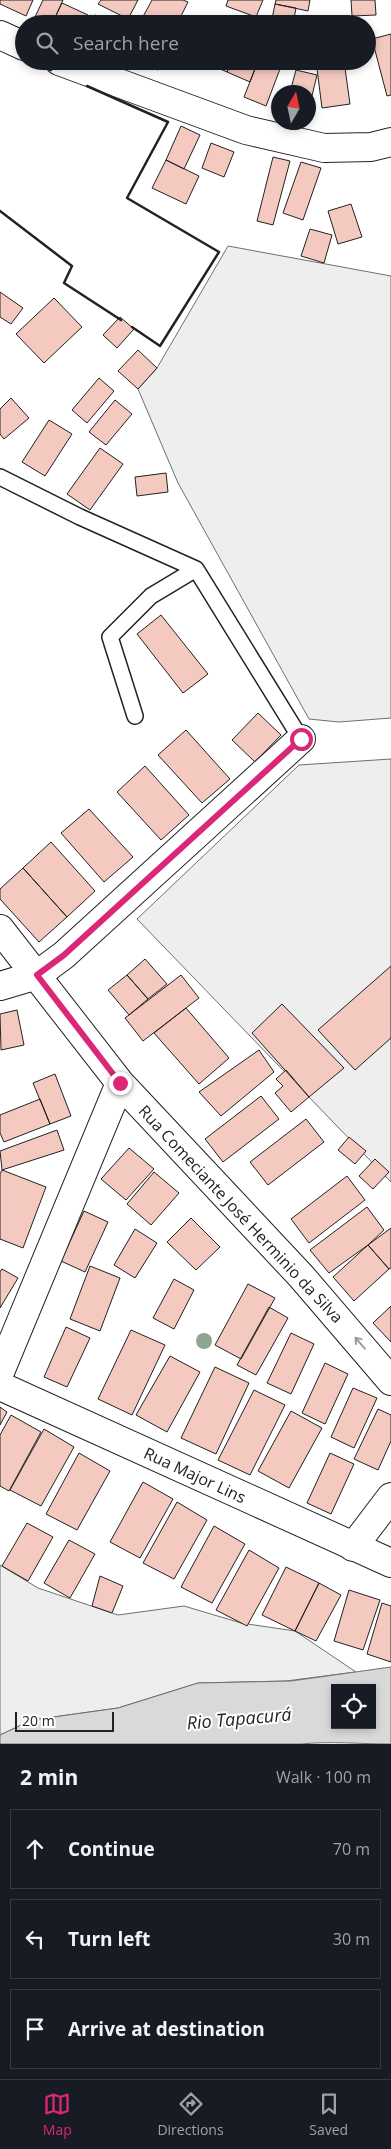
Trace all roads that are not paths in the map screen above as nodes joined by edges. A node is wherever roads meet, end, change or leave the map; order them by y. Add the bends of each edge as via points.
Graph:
1 (0, 36) edge
2 (15, 42) edge
3 (83, 70) edge
4 (391, 142) edge
5 (0, 477) edge
6 (196, 569) junction
7 (135, 716) dead end
8 (301, 739) joint
9 (0, 929) edge
10 (37, 975) junction
11 (0, 986) edge
12 (120, 1083) junction
13 (0, 1372) edge
14 (391, 1381) edge
15 (0, 1386) edge
16 (391, 1497) edge
17 (353, 1547) junction
18 (391, 1563) edge

1 - 2 street
3 - 4 street via 246,130 324,148 371,147
5 - 6 lane
6 - 7 lane via 151,596 110,637
6 - 8 lane
8 - 10 street via 64,955
9 - 10 street, Rua Comeciante José Herminio da Silva
10 - 11 street
10 - 12 street, Rua Comeciante José Herminio da Silva
12 - 13 street
14 -> 12 street, Rua Comeciante José Herminio da Silva via 301,1276
15 - 17 street, Rua Major Lins
16 - 17 street
17 - 18 street, Rua Major Lins

